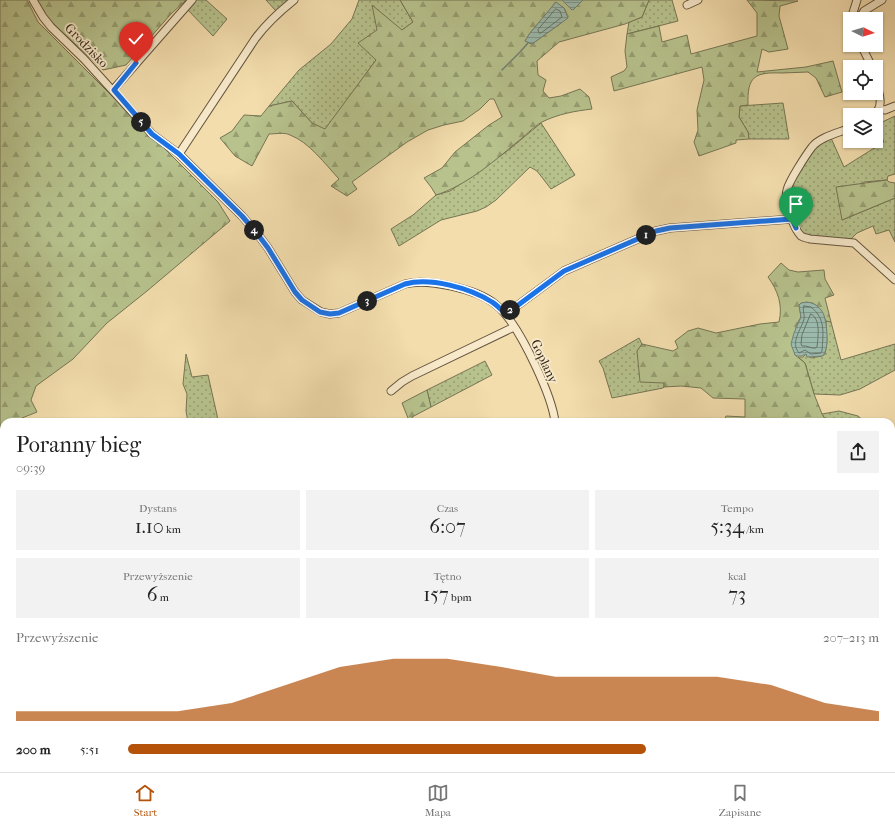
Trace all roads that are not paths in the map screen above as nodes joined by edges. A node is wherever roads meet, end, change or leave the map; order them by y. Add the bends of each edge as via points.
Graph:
1 (33, 0) edge
2 (192, 0) edge
3 (294, 0) edge
4 (698, 0) edge
5 (857, 0) edge
6 (882, 0) edge
7 (687, 5) dead end
8 (853, 12) edge
9 (863, 12) edge
10 (114, 90) junction
11 (895, 106) edge
12 (883, 110) edge
13 (843, 131) edge
14 (179, 154) junction
15 (242, 216) joint
16 (792, 219) junction
17 (895, 280) edge
18 (506, 314) junction
19 (514, 327) junction
20 (392, 391) dead end
21 (554, 418) edge

1 - 10 street, Grodzisko via 43,17
2 - 10 street
3 - 14 street via 276,14 255,39
4 - 7 street
5 - 8 street
6 - 9 street
10 - 14 street, Grodzisko via 152,134
11 - 12 street
13 - 16 street via 823,139 811,148 787,190 787,202
14 - 15 street, Grodzisko
15 - 18 street, Goplany via 268,248 295,292 308,305 320,312 339,313 405,284 422,282 452,286 471,292 493,303
16 - 17 street via 803,237 854,243
16 - 18 street via 656,231 564,271
18 - 19 street, Goplany
19 - 20 street via 412,376
19 - 21 street, Goplany via 543,384 553,407

